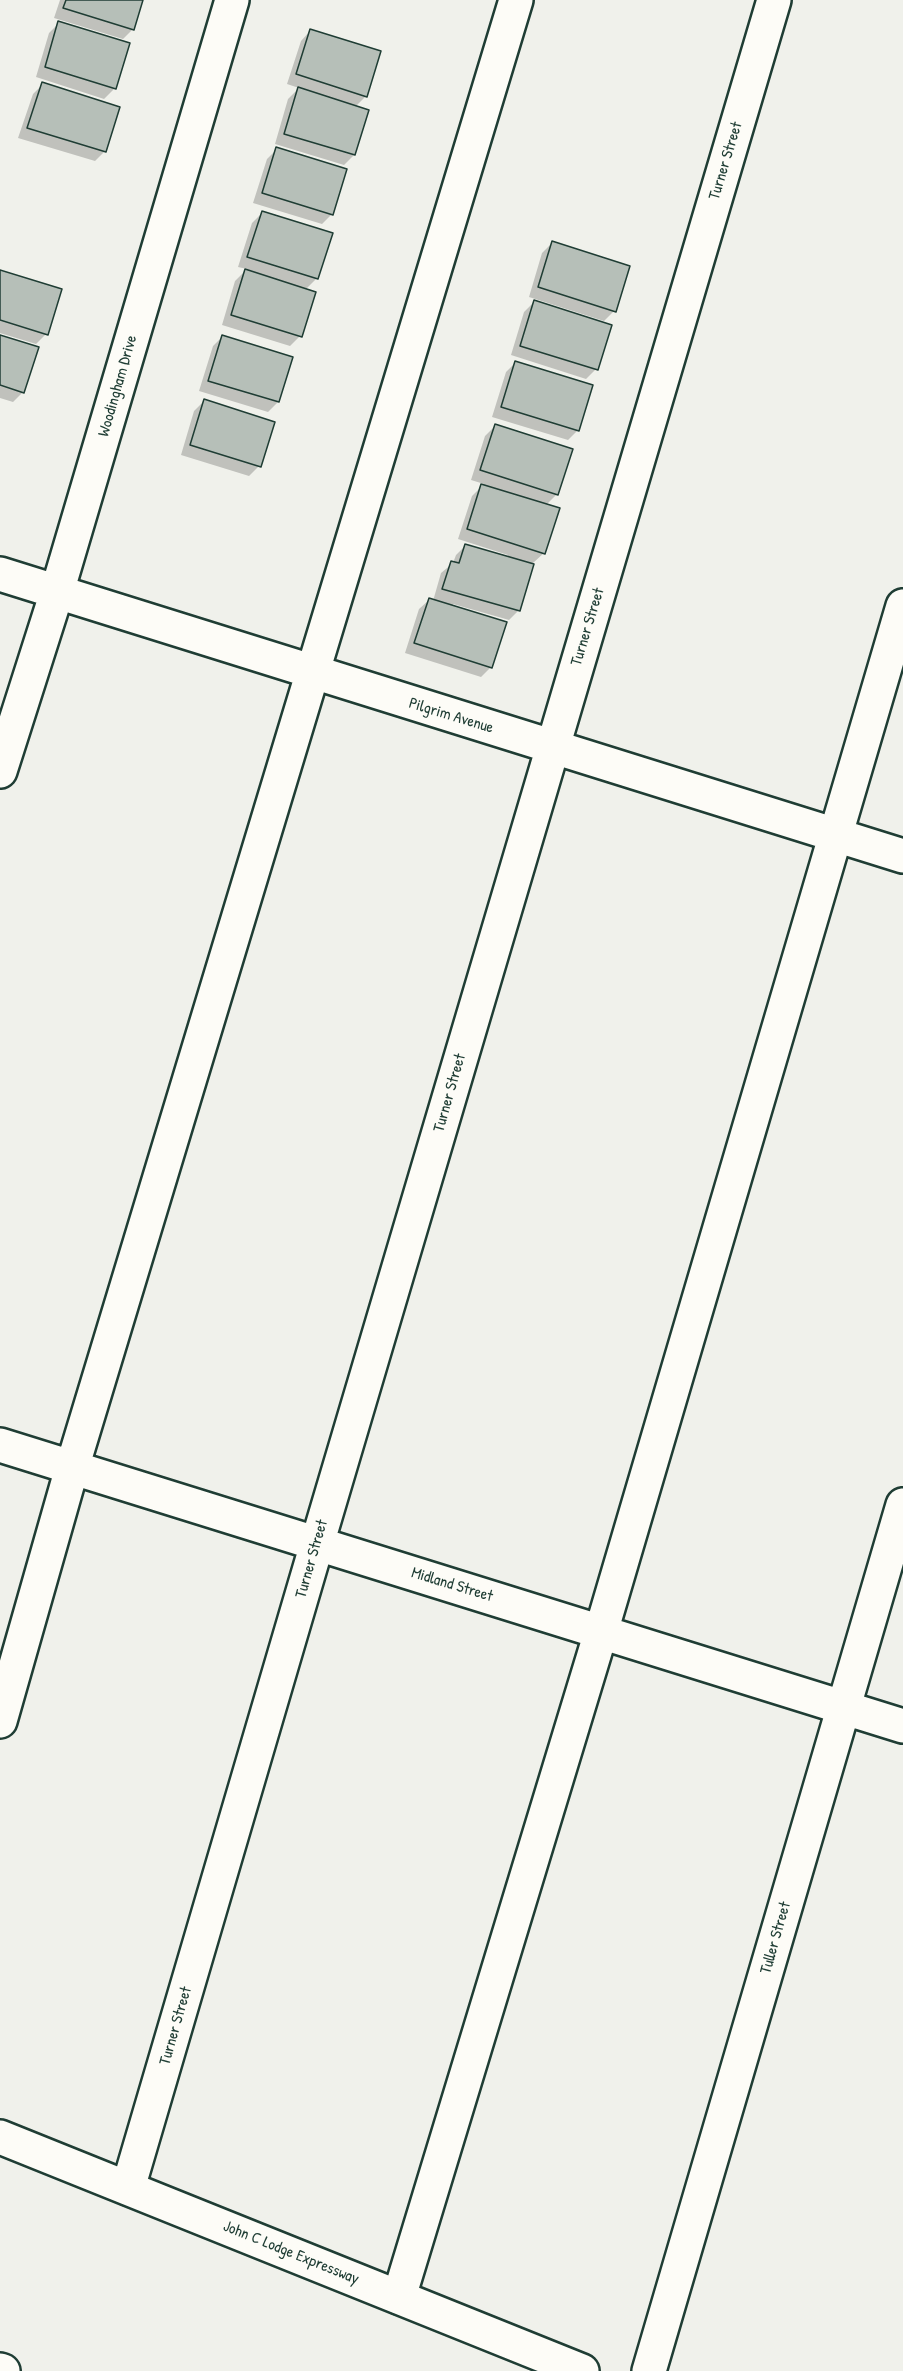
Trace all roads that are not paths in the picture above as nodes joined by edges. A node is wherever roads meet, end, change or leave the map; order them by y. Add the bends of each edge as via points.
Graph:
1 (232, 0) edge
2 (516, 0) edge
3 (774, 0) edge
4 (0, 574) edge
5 (57, 592) junction
6 (903, 606) edge
7 (313, 673) junction
8 (553, 747) junction
9 (0, 771) edge
10 (835, 835) junction
11 (903, 856) edge
12 (0, 1445) edge
13 (72, 1468) junction
14 (903, 1504) edge
15 (317, 1544) junction
16 (601, 1632) junction
17 (843, 1707) junction
18 (0, 1721) edge
19 (903, 1726) edge
20 (0, 2137) edge
21 (128, 2188) junction
22 (399, 2297) junction
23 (582, 2371) edge
24 (649, 2371) edge

1 - 5 street, Woodingham Drive
2 - 7 street
3 - 8 street, Turner Street
4 - 5 street, Pilgrim Avenue
5 - 7 street, Pilgrim Avenue
5 - 9 street, Woodingham Drive
6 - 10 street
7 - 8 street, Pilgrim Avenue
7 - 13 street
8 - 10 street, Pilgrim Avenue
8 - 15 street, Turner Street
10 - 11 street, Pilgrim Avenue
10 - 16 street
12 - 13 street, Midland Street
13 - 15 street, Midland Street
13 - 18 street
14 - 17 street, Tuller Street
15 - 16 street, Midland Street
15 - 21 street, Turner Street
16 - 17 street, Midland Street
16 - 22 street
17 - 19 street, Midland Street
17 - 24 street, Tuller Street
20 - 21 street, John C Lodge Expressway
21 - 22 street, John C Lodge Expressway
22 - 23 street, John C Lodge Expressway

